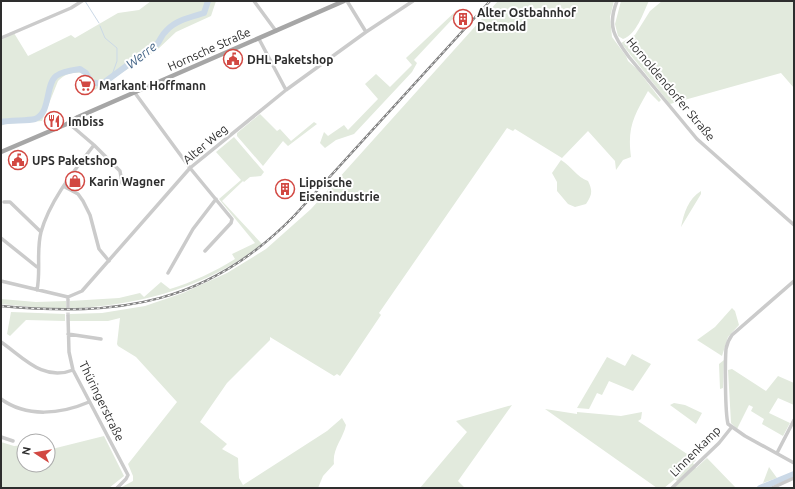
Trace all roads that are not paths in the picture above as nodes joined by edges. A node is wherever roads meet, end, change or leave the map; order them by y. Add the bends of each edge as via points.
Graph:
1 (82, 1) edge
2 (254, 1) edge
3 (345, 1) edge
4 (413, 1) edge
5 (618, 1) edge
6 (276, 31) junction
7 (366, 32) junction
8 (1, 38) edge
9 (258, 39) junction
10 (286, 90) junction
11 (135, 93) junction
12 (70, 122) junction
13 (94, 145) junction
14 (1, 152) edge
15 (190, 168) junction
16 (122, 183) dead end
17 (65, 187) junction
18 (216, 199) junction
19 (4, 202) dead end
20 (794, 225) edge
21 (41, 232) junction
22 (1, 238) edge
23 (205, 251) dead end
24 (109, 262) junction
25 (37, 267) junction
26 (168, 273) dead end
27 (1, 281) edge
28 (794, 281) edge
29 (37, 290) junction
30 (68, 297) junction
31 (68, 307) tunnel mouth
32 (68, 316) tunnel mouth
33 (68, 334) junction
34 (101, 339) dead end
35 (1, 342) edge
36 (73, 370) junction
37 (1, 399) edge
38 (89, 402) junction
39 (794, 420) edge
40 (731, 428) junction
41 (1, 437) edge
42 (13, 441) dead end
43 (777, 453) junction
44 (794, 463) edge
45 (794, 478) edge
46 (117, 488) edge
47 (672, 488) edge
48 (772, 488) edge

1 - 8 street
2 - 6 street
3 - 6 main road, Hornsche Straße
3 - 7 street
4 - 7 street, Alter Weg
5 - 20 street, Hornoldendorfer Straße via 612,28 619,44 629,57 697,139
6 - 9 main road, Hornsche Straße
7 - 10 street, Alter Weg
9 - 10 street
9 - 11 main road, Hornsche Straße
10 - 15 street, Alter Weg
11 - 12 main road, Hornsche Straße
11 - 15 street
12 - 13 street
12 - 14 main road, Hornsche Straße
13 - 16 street via 120,172
13 - 17 street
15 - 18 street
15 - 24 street, Alter Weg
17 - 21 street
17 - 24 street via 78,194 83,201 90,215 99,249
18 - 23 street via 232,221
18 - 26 street via 193,229
19 - 21 street via 10,202
21 - 25 street
22 - 25 street
24 - 30 street, Alter Weg via 86,288
25 - 29 street
27 - 29 street
28 - 40 street via 728,341 726,414
29 - 30 street
30 - 31 street
32 - 33 street, Thüringerstraße
33 - 34 street
33 - 36 street, Thüringerstraße
35 - 36 street via 35,367 58,373
36 - 38 street, Thüringerstraße
37 - 38 street via 23,410 42,412 62,411
38 - 46 street, Thüringerstraße via 128,475
39 - 43 street
40 - 43 street
40 - 47 street, Linnenkamp
41 - 42 street
43 - 44 street
45 - 48 street

